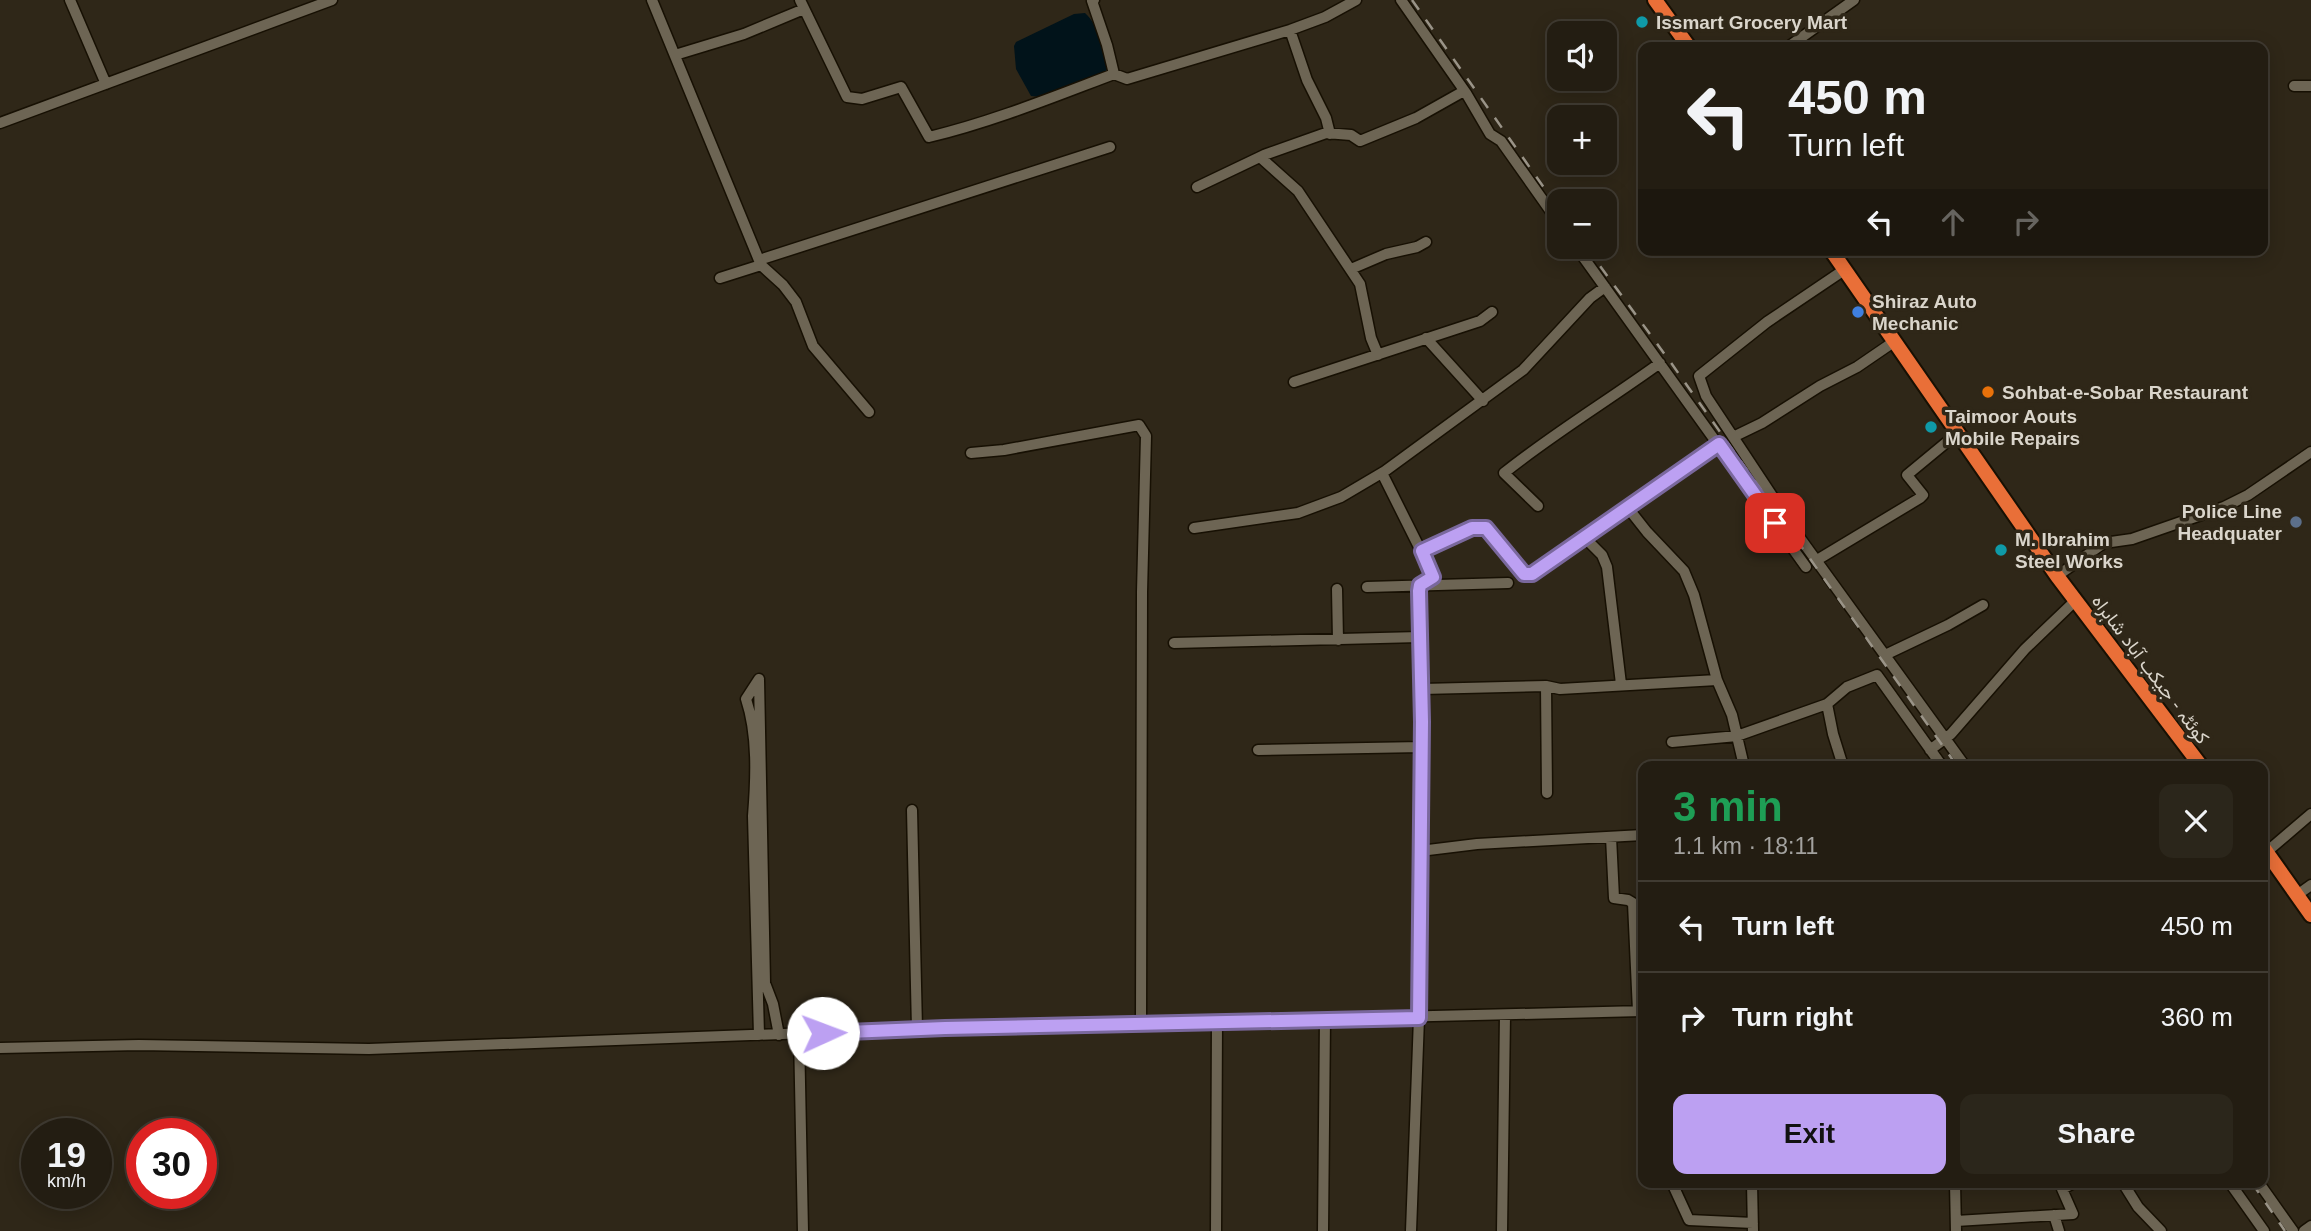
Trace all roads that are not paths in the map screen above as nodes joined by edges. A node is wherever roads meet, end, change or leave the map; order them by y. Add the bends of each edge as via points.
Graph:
1 (70, 0) edge
2 (332, 0) edge
3 (652, 0) edge
4 (1094, 0) edge
5 (1356, 0) edge
6 (1401, 0) edge
7 (1656, 0) edge
8 (1854, 0) edge
9 (802, 4) edge
10 (1290, 30) junction
11 (1685, 42) edge
12 (1795, 42) edge
13 (675, 55) junction
14 (1114, 74) junction
15 (106, 84) junction
16 (2294, 86) dead end
17 (2311, 86) edge
18 (1464, 91) junction
19 (0, 122) edge
20 (1330, 134) junction
21 (1110, 148) dead end
22 (1260, 157) junction
23 (1197, 187) dead end
24 (1547, 206) edge
25 (1426, 242) dead end
26 (1835, 256) edge
27 (1585, 259) edge
28 (760, 262) junction
29 (1351, 269) junction
30 (1844, 270) junction
31 (720, 278) dead end
32 (1605, 287) junction
33 (1492, 312) dead end
34 (1426, 338) junction
35 (1895, 341) junction
36 (1378, 355) junction
37 (1660, 363) junction
38 (1294, 382) dead end
39 (1483, 401) junction
40 (869, 411) dead end
41 (1959, 432) junction
42 (1733, 437) junction
43 (1719, 444) junction
44 (2311, 452) edge
45 (971, 453) dead end
46 (1382, 473) junction
47 (1538, 506) dead end
48 (1628, 508) junction
49 (1194, 528) dead end
50 (1585, 538) junction
51 (1422, 551) junction
52 (1817, 560) junction
53 (1806, 567) dead end
54 (2057, 576) junction
55 (1508, 583) dead end
56 (1420, 585) junction
57 (1367, 587) dead end
58 (1337, 589) dead end
59 (2075, 600) junction
60 (1983, 605) dead end
61 (1420, 637) junction
62 (1338, 640) junction
63 (1174, 643) dead end
64 (1885, 655) junction
65 (1717, 680) junction
66 (1621, 684) junction
67 (1546, 686) junction
68 (1422, 689) junction
69 (1827, 704) junction
70 (1737, 736) junction
71 (1945, 738) junction
72 (1672, 742) dead end
73 (1422, 747) junction
74 (1258, 750) dead end
75 (1930, 750) junction
76 (1743, 761) edge
77 (1841, 761) edge
78 (1936, 761) edge
79 (1961, 761) edge
80 (2197, 761) edge
81 (1547, 793) dead end
82 (912, 810) dead end
83 (2311, 814) edge
84 (1638, 835) edge
85 (1611, 837) junction
86 (2268, 849) edge
87 (1420, 851) junction
88 (2268, 857) edge
89 (2311, 885) edge
90 (2297, 895) junction
91 (2311, 915) edge
92 (1638, 980) edge
93 (1638, 1011) edge
94 (1505, 1016) junction
95 (1419, 1018) junction
96 (1325, 1019) junction
97 (1217, 1021) junction
98 (1141, 1024) junction
99 (917, 1029) junction
100 (799, 1034) junction
101 (759, 1035) junction
102 (779, 1035) junction
103 (0, 1048) edge
104 (1674, 1188) edge
105 (1752, 1188) edge
106 (1955, 1188) edge
107 (2064, 1188) edge
108 (2126, 1188) edge
109 (2234, 1188) edge
110 (2263, 1188) edge
111 (2054, 1215) junction
112 (2010, 1218) junction
113 (1956, 1226) edge
114 (2311, 1226) edge
115 (1753, 1227) edge
116 (803, 1231) edge
117 (1216, 1231) edge
118 (1324, 1231) edge
119 (1411, 1231) edge
120 (1502, 1231) edge
121 (2011, 1231) edge
122 (2059, 1231) edge
123 (2161, 1231) edge
124 (2264, 1231) edge
125 (2293, 1231) edge
126 (2304, 1231) edge

1 - 15 street
2 - 15 street
3 - 13 street
4 - 14 street
5 - 10 street
6 - 18 street
7 - 11 highway
8 - 12 street
9 - 13 street via 744,34
9 - 14 street via 847,97 862,99 901,87 929,136 1010,113
10 - 14 street via 1127,79
10 - 20 street
13 - 28 street
15 - 19 street
16 - 17 street
18 - 20 street via 1360,141 1351,135
18 - 24 street via 1490,134 1501,141
20 - 22 street
21 - 28 street
22 - 23 street
22 - 29 street via 1298,191
25 - 29 street
26 - 30 highway, کوئٹہ - جیکب آباد شاہراہ
27 - 32 street
28 - 31 street
28 - 40 street via 796,302 814,346
29 - 36 street via 1360,284
30 - 35 highway, کوئٹہ - جیکب آباد شاہراہ
30 - 42 street via 1699,376 1706,396
32 - 37 street
32 - 39 street via 1523,370
33 - 34 street via 1480,321
34 - 36 street
34 - 39 street
35 - 41 highway, کوئٹہ - جیکب آباد شاہراہ
35 - 42 street
36 - 38 street
37 - 43 street
37 - 47 street via 1504,472
39 - 46 street
41 - 52 street via 1907,475 1923,495 1920,498
41 - 54 highway, کوئٹہ - جیکب آباد شاہراہ
42 - 52 street
43 - 48 street
43 - 53 street
44 - 54 street via 2224,507 2132,539 2104,543
45 - 98 street via 1139,425 1146,436
46 - 49 street via 1340,497 1298,513
46 - 51 street
48 - 50 street
48 - 65 street via 1685,571
50 - 51 street via 1532,574 1524,574 1486,528 1472,528
50 - 66 street via 1607,567
51 - 56 street via 1433,577
52 - 64 street
54 - 59 highway, کوئٹہ - جیکب آباد شاہراہ
55 - 56 street
56 - 57 street
56 - 61 street
58 - 62 street
59 - 71 street
59 - 80 highway, کوئٹہ - جیکب آباد شاہراہ
60 - 64 street
61 - 62 street
61 - 68 street
62 - 63 street
64 - 71 street
65 - 66 street
65 - 70 street
66 - 67 street
67 - 68 street
67 - 81 street
68 - 73 street
69 - 70 street
69 - 75 street via 1847,687 1877,675
69 - 77 street
70 - 72 street
70 - 76 street
71 - 75 street
71 - 79 street
73 - 74 street
73 - 87 street
75 - 78 street
82 - 99 street
83 - 86 street
84 - 85 street
85 - 87 street
85 - 92 street via 1614,898 1633,903
87 - 95 street
88 - 90 highway
89 - 90 street
90 - 91 highway
93 - 94 street
94 - 95 street
94 - 120 street
95 - 96 street
95 - 119 street
96 - 97 street
96 - 118 street
97 - 98 street
97 - 117 street
98 - 99 street
99 - 100 street
100 - 102 street
100 - 116 street
101 - 102 street
101 - 102 street via 755,792 746,699 759,679 765,983
101 - 103 street via 369,1049
104 - 115 street via 1689,1220
105 - 115 street
106 - 113 street
107 - 111 street via 2073,1214
108 - 123 street
109 - 124 street
110 - 125 street
111 - 112 street
111 - 122 street
112 - 113 street
112 - 121 street
114 - 126 street

